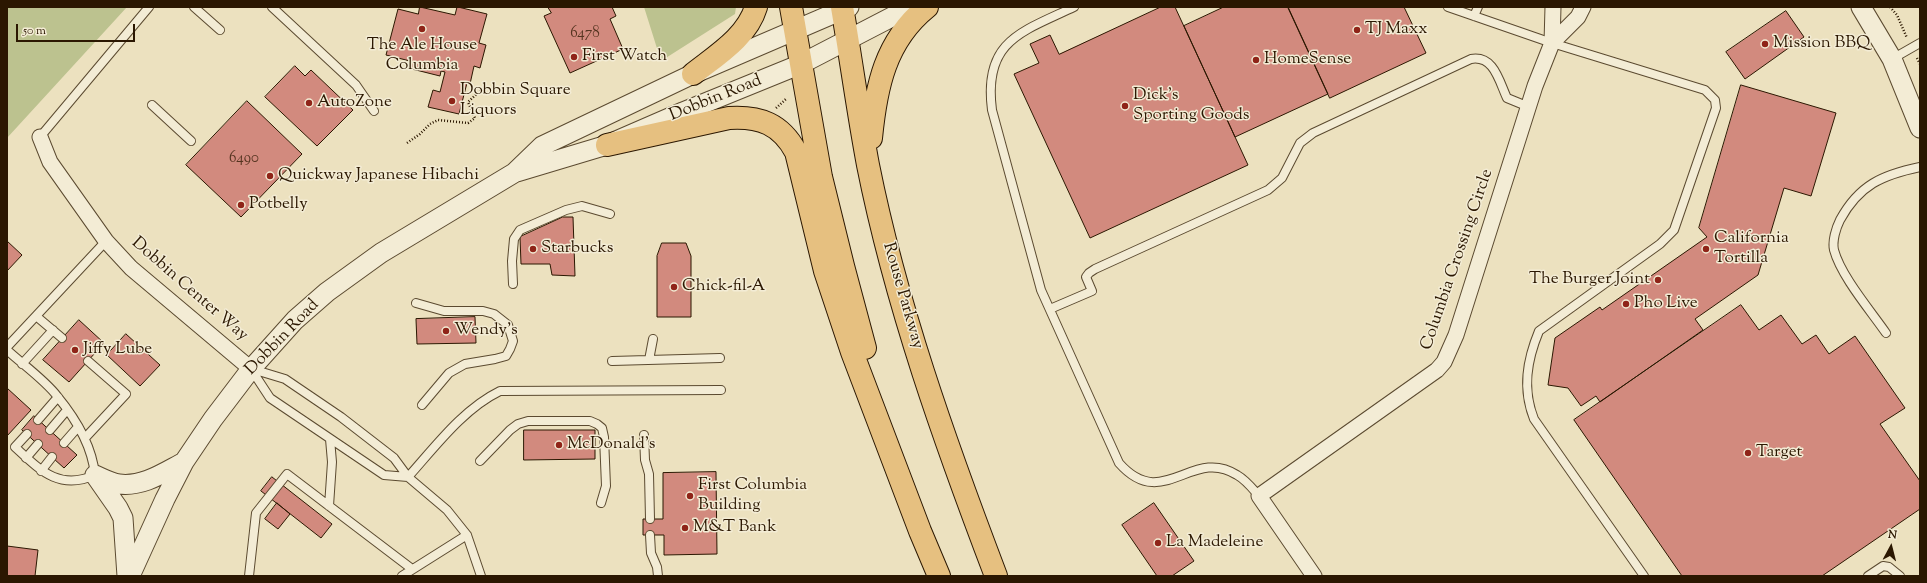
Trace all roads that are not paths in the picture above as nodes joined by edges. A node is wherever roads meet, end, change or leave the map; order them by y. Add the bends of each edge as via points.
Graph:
1 (149, 7) edge
2 (194, 7) edge
3 (272, 7) edge
4 (756, 7) edge
5 (791, 7) edge
6 (911, 7) edge
7 (927, 7) edge
8 (1074, 7) edge
9 (1448, 7) edge
10 (1478, 7) edge
11 (1553, 7) edge
12 (1583, 7) edge
13 (1861, 7) edge
14 (844, 8) edge
15 (1474, 16) junction
16 (220, 30) dead end
17 (795, 30) junction
18 (847, 40) junction
19 (1920, 43) edge
20 (1552, 44) junction
21 (1892, 58) junction
22 (801, 64) junction
23 (693, 74) junction
24 (152, 105) dead end
25 (1528, 107) junction
26 (374, 111) dead end
27 (1920, 128) edge
28 (40, 137) joint
29 (191, 141) dead end
30 (607, 145) junction
31 (868, 165) junction
32 (1920, 167) edge
33 (514, 173) junction
34 (610, 214) dead end
35 (106, 241) junction
36 (512, 284) dead end
37 (416, 303) dead end
38 (1050, 309) junction
39 (36, 316) junction
40 (53, 330) junction
41 (1886, 333) dead end
42 (62, 338) dead end
43 (653, 339) dead end
44 (7, 348) edge
45 (720, 358) dead end
46 (649, 360) junction
47 (88, 361) dead end
48 (612, 361) dead end
49 (22, 364) junction
50 (251, 368) junction
51 (721, 390) dead end
52 (58, 397) junction
53 (422, 405) dead end
54 (67, 410) junction
55 (38, 420) dead end
56 (78, 427) junction
57 (50, 430) dead end
58 (26, 434) dead end
59 (644, 435) dead end
60 (85, 438) junction
61 (330, 439) junction
62 (64, 443) dead end
63 (38, 444) dead end
64 (52, 457) dead end
65 (26, 458) junction
66 (480, 461) dead end
67 (184, 462) junction
68 (41, 471) junction
69 (95, 475) junction
70 (408, 478) junction
71 (1259, 496) junction
72 (601, 503) dead end
73 (329, 506) junction
74 (650, 519) dead end
75 (467, 535) junction
76 (650, 535) dead end
77 (412, 569) junction
78 (127, 576) edge
79 (130, 576) edge
80 (249, 576) edge
81 (402, 576) edge
82 (481, 576) edge
83 (658, 576) edge
84 (939, 576) edge
85 (943, 576) edge
86 (996, 576) edge
87 (1314, 576) edge
88 (1644, 576) edge
89 (1868, 576) edge
90 (1900, 576) edge

1 - 28 lane
2 - 16 lane
3 - 26 lane via 356,85
4 - 23 main road via 746,28 735,40
5 - 17 main road
6 - 18 street, Dobbin Road
7 - 31 main road via 913,18 901,33 888,56 874,110
8 - 38 lane via 1026,29 1013,38 994,62 990,84 992,110 1041,290
9 - 15 lane
10 - 15 lane
11 - 20 street, Columbia Crossing Circle
12 - 20 street, Columbia Crossing Circle via 1578,17
13 - 21 street
14 - 17 street, Dobbin Road
14 - 18 main road, Rouse Parkway
15 - 20 lane
17 - 22 main road
17 - 23 street, Dobbin Road
18 - 22 street, Dobbin Road
18 - 31 main road, Rouse Parkway
19 - 21 lane
20 - 25 street, Columbia Crossing Circle
20 - 88 lane via 1705,90 1715,100 1716,108 1674,230 1660,244 1540,331 1532,348 1528,372 1528,404 1534,419
21 - 27 street
22 - 30 street, Dobbin Road
22 - 85 main road via 821,177 865,348 890,429
23 - 33 street, Dobbin Road via 542,146
24 - 29 lane
25 - 38 lane via 1507,98 1494,68 1488,62 1477,58 1471,60 1313,133 1300,143 1282,178 1268,190 1095,269 1086,278 1092,291
25 - 71 street, Columbia Crossing Circle via 1456,335 1444,362 1437,370
28 - 35 street, Dobbin Center Way via 50,162
30 - 33 street, Dobbin Road
30 - 84 main road via 729,118 744,117 769,122 790,140 796,152 825,271 852,352
31 - 86 main road, Rouse Parkway via 889,254 912,334 937,413
32 - 41 lane via 1898,172 1870,184 1849,204 1836,228 1833,248 1840,266
33 - 50 street, Dobbin Road via 394,245 353,273 296,320
34 - 36 lane via 582,206 566,210 520,230 514,239
35 - 39 lane
35 - 50 street, Dobbin Center Way via 131,268
37 - 53 lane via 444,311 483,311 494,314 508,325 513,341 506,356 465,364 450,373
38 - 71 lane via 1119,463 1127,471 1136,478 1158,483 1196,469 1216,467 1238,475
39 - 40 lane
39 - 44 lane
40 - 42 lane
40 - 49 lane
43 - 46 lane
44 - 49 lane
45 - 46 lane
46 - 48 lane
47 - 60 lane via 126,394
49 - 52 lane
50 - 61 lane via 270,398
50 - 67 street, Dobbin Road via 212,419
50 - 70 lane via 285,379 341,417 394,458
51 - 70 lane via 500,391 478,403
52 - 54 lane
52 - 55 lane
54 - 56 lane
54 - 57 lane
56 - 60 lane
56 - 62 lane
58 - 65 lane via 14,447
59 - 74 lane via 645,460 649,474
60 - 69 lane via 94,462
61 - 70 lane via 384,475
61 - 73 lane via 332,462
63 - 65 lane
64 - 68 lane
65 - 68 lane
66 - 72 lane via 518,424 528,421 590,421 602,428 604,437 606,486
67 - 69 street via 146,481 131,484 117,484
67 - 79 street, Dobbin Road via 164,499
68 - 69 lane via 56,480 82,481
69 - 78 street via 123,518
70 - 75 lane via 447,510
71 - 87 street
73 - 77 lane
73 - 80 lane via 287,474 256,513
75 - 77 lane
75 - 82 lane
76 - 83 lane via 651,553
77 - 81 lane
89 - 90 lane via 1883,566 1889,567

